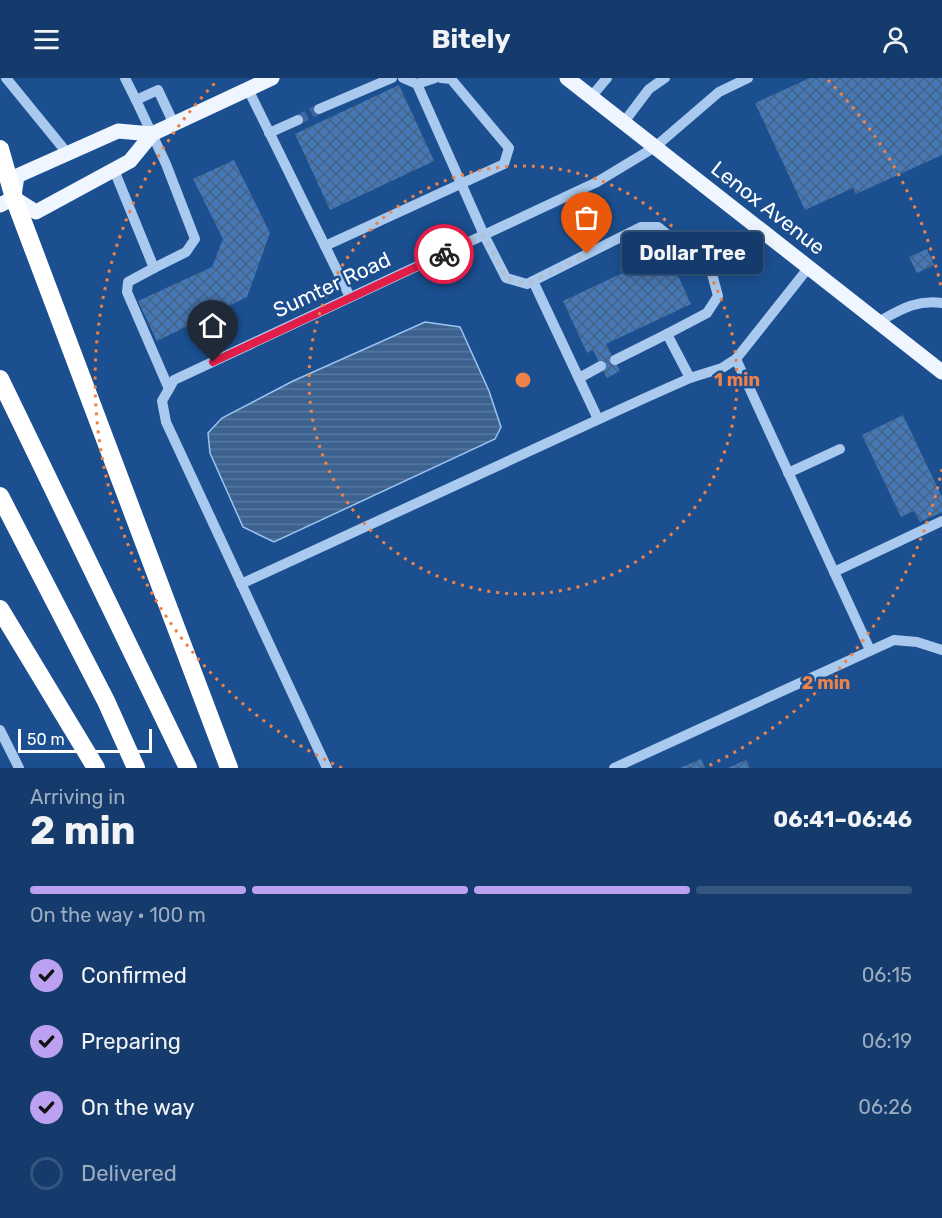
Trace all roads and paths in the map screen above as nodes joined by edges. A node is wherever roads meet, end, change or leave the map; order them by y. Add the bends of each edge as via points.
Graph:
1 (125, 78) edge
2 (272, 78) edge
3 (392, 78) edge
4 (403, 78) edge
5 (435, 78) edge
6 (441, 78) edge
7 (567, 78) edge
8 (607, 78) edge
9 (665, 78) edge
10 (748, 78) edge
11 (11, 79) edge
12 (417, 84) junction
13 (248, 89) junction
14 (591, 97) junction
15 (136, 100) junction
16 (319, 109) tunnel mouth
17 (298, 120) tunnel mouth
18 (624, 122) junction
19 (174, 124) junction
20 (269, 133) junction
21 (152, 134) junction
22 (655, 147) junction
23 (0, 149) edge
24 (68, 154) junction
25 (114, 170) junction
26 (462, 185) junction
27 (7, 202) edge
28 (484, 235) junction
29 (325, 246) junction
30 (809, 267) junction
31 (154, 268) junction
32 (533, 281) junction
33 (350, 297) junction
34 (942, 303) edge
35 (878, 322) junction
36 (667, 334) junction
37 (736, 359) junction
38 (615, 360) dead end
39 (601, 366) dead end
40 (942, 372) edge
41 (579, 378) junction
42 (690, 378) junction
43 (0, 379) edge
44 (169, 389) junction
45 (598, 419) junction
46 (840, 449) dead end
47 (788, 473) junction
48 (0, 496) edge
49 (942, 521) edge
50 (834, 572) junction
51 (241, 584) junction
52 (0, 609) edge
53 (870, 651) junction
54 (942, 651) edge
55 (0, 730) edge
56 (19, 768) edge
57 (96, 768) edge
58 (135, 768) edge
59 (188, 768) edge
60 (229, 768) edge
61 (327, 768) edge
62 (614, 768) edge

1 - 15 street
2 - 13 main road
3 - 16 street
4 - 12 street
5 - 12 street
6 - 26 street via 451,79 509,148 504,164
7 - 14 main road, Lenox Avenue
8 - 14 street
9 - 18 street via 649,89
10 - 22 street, Sumter Road via 719,92
11 - 24 street
12 - 26 street
13 - 19 main road
13 - 20 street
14 - 18 main road, Lenox Avenue
15 - 19 street via 158,90
15 - 21 street
17 - 20 street
18 - 22 main road, Lenox Avenue
19 - 21 main road
20 - 29 street
21 - 24 main road via 118,131
21 - 25 main road via 130,161
21 - 31 street via 195,239 186,252
22 - 28 street, Sumter Road via 597,182
22 - 30 main road, Lenox Avenue
23 - 27 highway
24 - 27 main road via 17,176
25 - 27 main road via 36,212
25 - 31 street
26 - 28 street
26 - 29 street
27 - 60 highway
28 - 32 street via 506,278 527,284
28 - 33 street, Sumter Road
29 - 33 street
30 - 35 main road, Lenox Avenue
30 - 37 street
31 - 44 street via 128,282 127,292
32 - 36 street via 641,227 658,227 711,270 718,296 707,313
32 - 41 street
33 - 44 street, Sumter Road via 174,380
34 - 35 street via 928,301 907,307
35 - 40 main road, Lenox Avenue
36 - 38 street
36 - 42 street
37 - 42 street
37 - 47 street
39 - 41 street
41 - 45 street
42 - 45 street
43 - 59 highway
44 - 51 street, Sumter Road via 162,401 166,422
45 - 51 street
46 - 47 street
47 - 50 street
48 - 58 highway via 106,701
49 - 50 street
50 - 53 street
51 - 61 street
52 - 57 highway
53 - 54 street via 894,640 917,642
53 - 62 street
55 - 56 street

